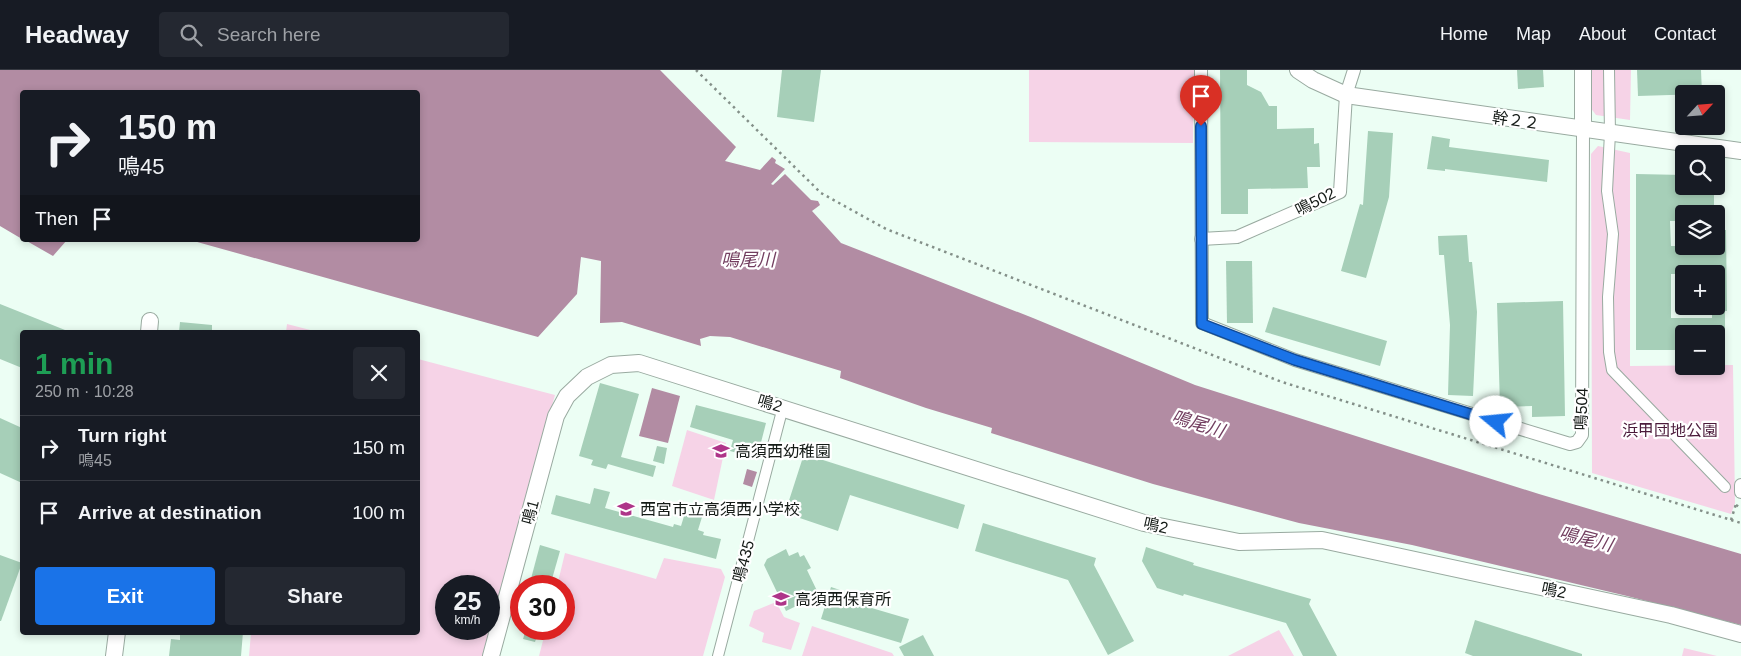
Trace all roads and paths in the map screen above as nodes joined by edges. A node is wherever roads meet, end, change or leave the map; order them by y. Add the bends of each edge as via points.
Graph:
1 (1201, 70) edge
2 (1298, 70) edge
3 (1354, 70) edge
4 (1583, 70) edge
5 (1609, 70) edge
6 (1346, 95) junction
7 (1583, 129) junction
8 (1610, 133) junction
9 (1741, 151) edge
10 (1201, 239) junction
11 (587, 377) joint
12 (783, 407) junction
13 (1741, 485) edge
14 (1725, 487) dead end
15 (1741, 492) edge
16 (1741, 508) edge
17 (1731, 520) dead end
18 (1741, 634) edge
19 (117, 635) edge
20 (114, 656) edge
21 (491, 656) edge
22 (718, 656) edge

1 - 10 street
2 - 6 street, 幹２２
3 - 6 street
4 - 7 street
5 - 8 street
6 - 7 street, 幹２２
6 - 10 street, 鳴502 via 1340,192 1237,237
7 - 8 street, 幹２２
7 - 10 street, 鳴504 via 1582,435 1577,442 1570,444 1295,360 1202,324
8 - 9 street, 幹２２
8 - 14 street via 1607,191 1613,234 1608,298 1612,370
11 - 12 street, 鳴2 via 612,365 639,363
11 - 21 street, 鳴1 via 567,396 556,416
12 - 18 street, 鳴2 via 1144,523 1239,542 1322,540 1671,615
12 - 22 street, 鳴435
13 - 15 street
16 - 17 path via 1736,505
19 - 20 street

